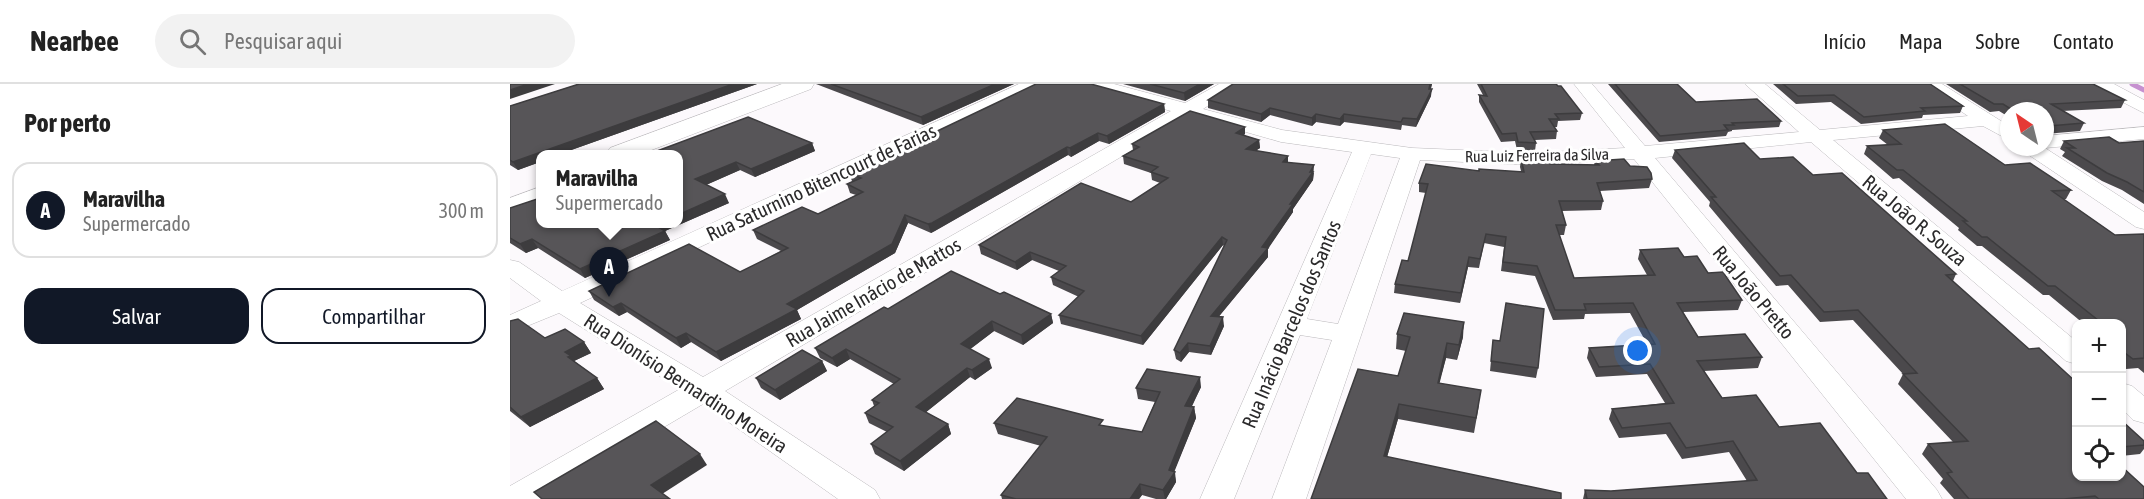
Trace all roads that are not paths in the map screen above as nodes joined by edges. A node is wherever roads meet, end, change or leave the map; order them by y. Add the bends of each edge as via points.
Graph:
1 (803, 84) edge
2 (827, 84) edge
3 (1034, 84) edge
4 (1094, 84) edge
5 (1232, 84) edge
6 (1583, 84) edge
7 (1754, 84) edge
8 (1930, 84) edge
9 (2101, 84) edge
10 (2144, 107) edge
11 (1188, 110) junction
12 (1986, 120) junction
13 (2000, 129) edge
14 (2144, 133) edge
15 (1815, 136) junction
16 (2054, 141) edge
17 (1363, 149) junction
18 (630, 150) edge
19 (656, 150) edge
20 (1639, 153) junction
21 (1412, 154) junction
22 (2044, 156) edge
23 (536, 186) edge
24 (510, 196) edge
25 (536, 198) edge
26 (510, 208) edge
27 (2144, 222) edge
28 (510, 267) edge
29 (560, 302) junction
30 (510, 325) edge
31 (1291, 325) junction
32 (1348, 334) junction
33 (2072, 352) edge
34 (703, 390) junction
35 (2126, 397) edge
36 (2144, 412) edge
37 (515, 499) edge
38 (863, 499) edge
39 (1217, 499) edge
40 (1289, 499) edge
41 (1925, 499) edge

1 - 18 main road
2 - 19 main road
3 - 29 street, Rua Saturnino Bitencourt de Farias
4 - 11 street, Rua Luiz Ferreira da Silva
5 - 11 street, Rua Jaime Inácio de Mattos
6 - 20 street, Rua João Pretto
7 - 15 street, Rua João R. Souza
8 - 12 street
9 - 10 street
11 - 17 street, Rua Luiz Ferreira da Silva via 1281,136
11 - 34 street, Rua Jaime Inácio de Mattos
12 - 13 street
12 - 15 street, Rua Luiz Ferreira da Silva
14 - 16 street
15 - 20 street, Rua Luiz Ferreira da Silva
15 - 33 street, Rua João R. Souza
17 - 21 street, Rua Luiz Ferreira da Silva
17 - 31 street, Rua Inácio Barcelos dos Santos
20 - 21 street, Rua Luiz Ferreira da Silva via 1531,159
20 - 41 street, Rua João Pretto
21 - 32 street
22 - 27 street
23 - 24 main road
25 - 26 main road
28 - 29 street, Rua Dionísio Bernardino Moreira
29 - 30 street, Rua Saturnino Bitencourt de Farias
29 - 34 street, Rua Dionísio Bernardino Moreira
31 - 32 street
31 - 39 street, Rua Inácio Barcelos dos Santos
32 - 40 street
34 - 37 street, Rua Jaime Inácio de Mattos
34 - 38 street, Rua Dionísio Bernardino Moreira
35 - 36 street

